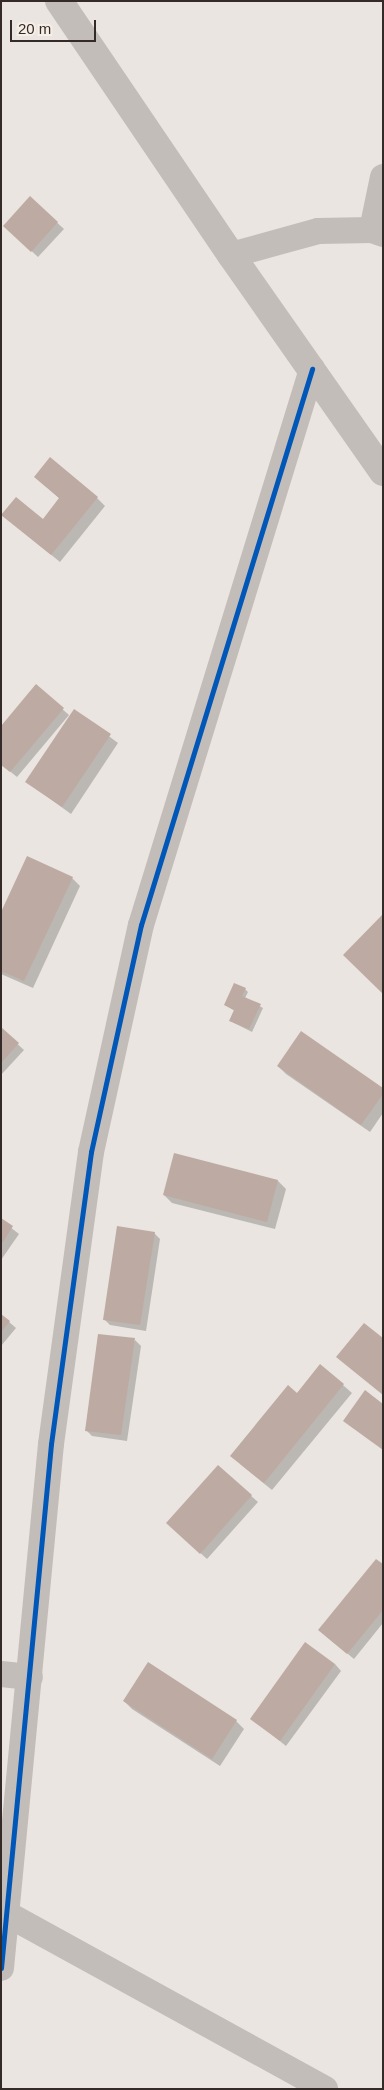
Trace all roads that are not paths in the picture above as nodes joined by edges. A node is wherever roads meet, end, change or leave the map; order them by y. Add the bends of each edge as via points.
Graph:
1 (59, 1) edge
2 (383, 177) edge
3 (377, 232) edge
4 (231, 255) junction
5 (312, 369) junction
6 (383, 472) edge
7 (1, 1674) edge
8 (30, 1677) junction
9 (7, 1914) junction
10 (1, 1968) edge
11 (325, 2089) edge

1 - 4 street
2 - 3 street
3 - 4 street via 318,231
4 - 5 street
5 - 6 street
5 - 8 street via 140,925 93,1143 50,1444
7 - 8 street
8 - 9 street
9 - 10 street
9 - 11 street

